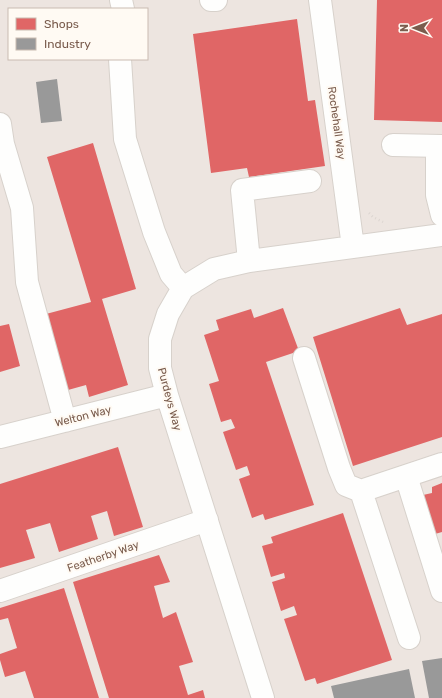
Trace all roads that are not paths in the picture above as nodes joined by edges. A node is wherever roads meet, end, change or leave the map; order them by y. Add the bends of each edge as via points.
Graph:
1 (211, 0) edge
2 (216, 0) edge
3 (320, 0) edge
4 (120, 60) edge
5 (0, 124) edge
6 (393, 145) dead end
7 (440, 146) edge
8 (310, 181) dead end
9 (442, 215) edge
10 (442, 235) edge
11 (353, 247) junction
12 (249, 261) junction
13 (183, 288) junction
14 (304, 358) dead end
15 (167, 395) junction
16 (65, 421) junction
17 (0, 437) edge
18 (442, 464) edge
19 (406, 476) junction
20 (361, 491) junction
21 (207, 520) junction
22 (0, 591) edge
23 (442, 591) edge
24 (409, 638) dead end
25 (263, 698) edge

1 - 2 street
3 - 11 street, Rochehall Way
4 - 13 street via 125,140 154,232 171,274
5 - 16 street via 3,144 22,208 28,282
6 - 7 street
7 - 9 street via 437,196
8 - 12 street via 242,190
10 - 11 street, Purdeys Way
11 - 12 street, Purdeys Way
12 - 13 street, Purdeys Way via 214,269
13 - 15 street, Purdeys Way via 168,314 160,339 160,368
14 - 20 street via 346,485
15 - 16 street, Welton Way
15 - 21 street, Purdeys Way
16 - 17 street, Welton Way
18 - 19 street
19 - 20 street
19 - 23 street
20 - 24 street
21 - 22 street, Featherby Way
21 - 25 street, Purdeys Way

